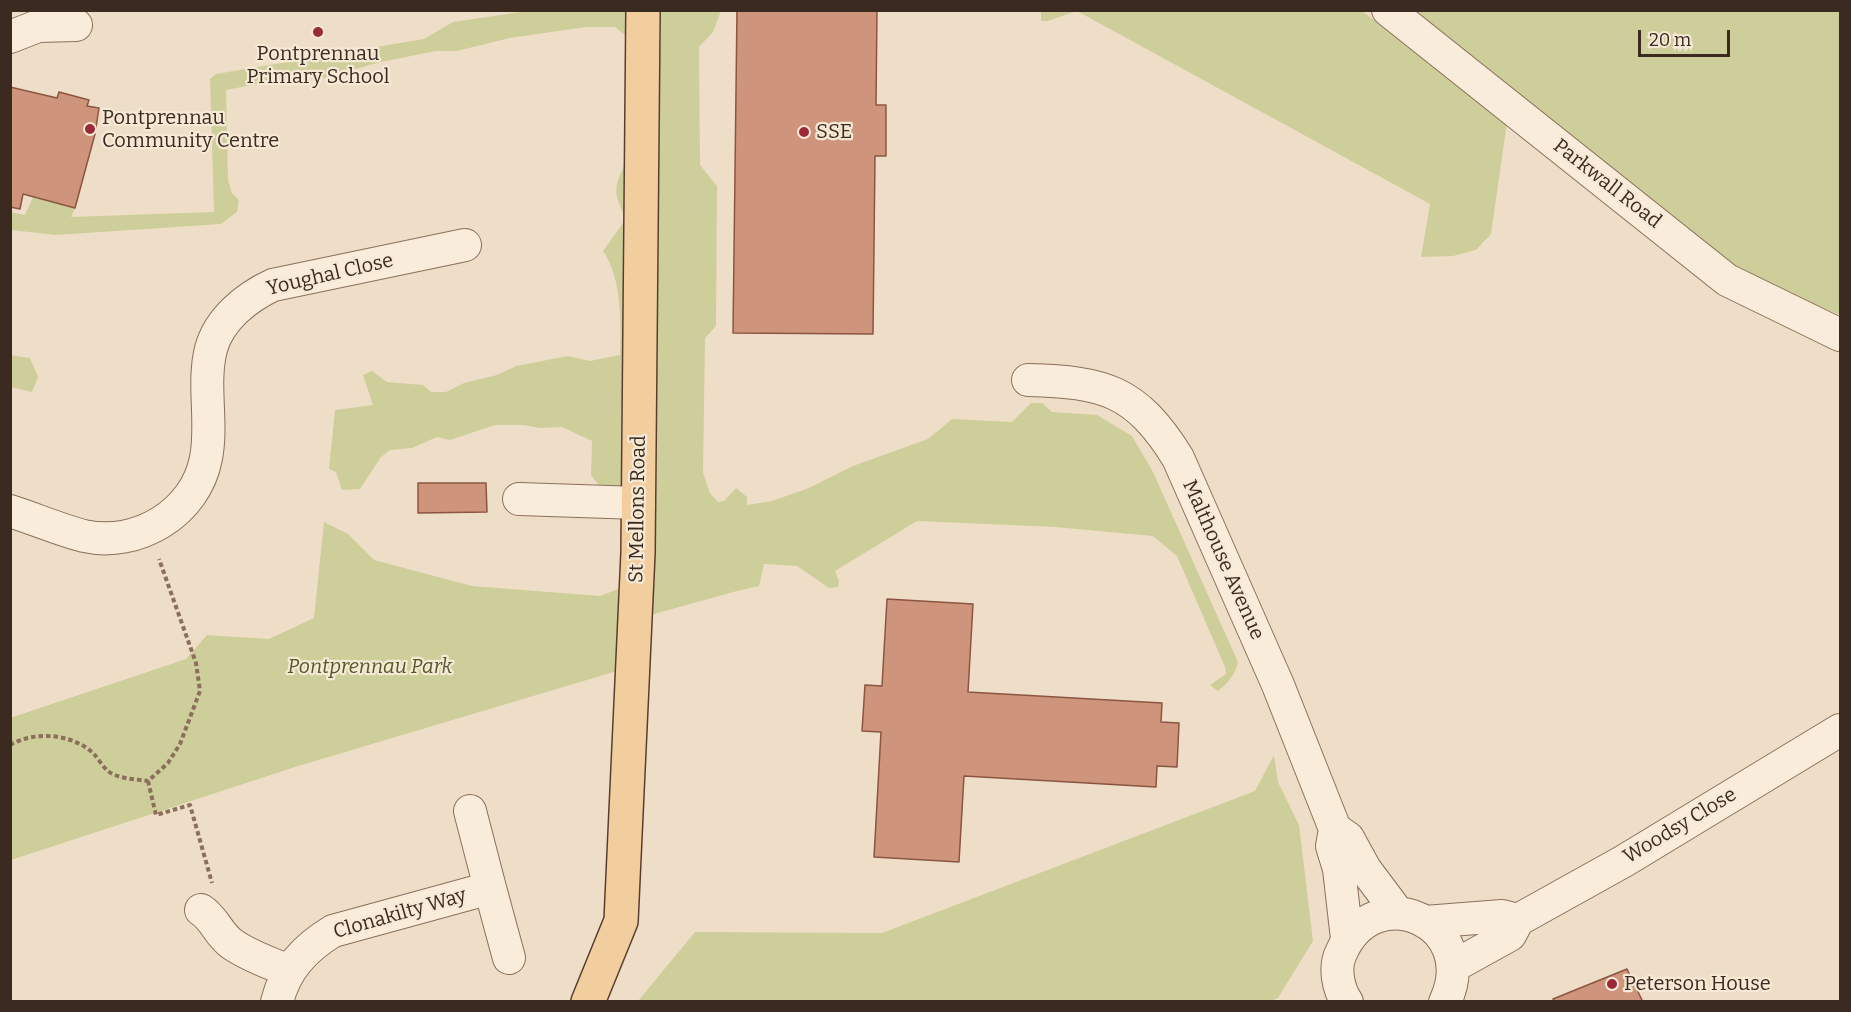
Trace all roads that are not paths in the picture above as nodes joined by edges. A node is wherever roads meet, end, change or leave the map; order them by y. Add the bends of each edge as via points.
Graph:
1 (644, 10) edge
2 (1388, 10) edge
3 (76, 25) dead end
4 (20, 26) edge
5 (465, 245) dead end
6 (1840, 334) edge
7 (1028, 380) dead end
8 (537, 491) dead end
9 (639, 502) junction
10 (10, 511) edge
11 (1840, 730) edge
12 (470, 811) dead end
13 (1335, 829) junction
14 (490, 888) junction
15 (207, 914) road end
16 (1412, 917) junction
17 (1518, 920) junction
18 (1347, 939) junction
19 (509, 958) dead end
20 (1454, 966) junction
21 (289, 971) junction
22 (1340, 1000) edge
23 (1445, 1001) edge
24 (277, 1002) edge
25 (588, 1002) edge

1 - 9 main road, St Mellons Road
2 - 6 street, Parkwall Road via 1727,279
3 - 4 street
5 - 10 street, Youghal Close via 273,285 245,301 223,326 212,348 206,458 198,481 166,520 149,530 129,537 85,536
7 - 13 street, Malthouse Avenue via 1101,388 1140,408 1160,428 1178,458 1278,686
8 - 9 street
9 - 25 main road, St Mellons Road via 621,921
11 - 17 street, Woodsy Close
12 - 14 street, Clonakilty Way
13 - 16 street, Malthouse Avenue via 1348,838 1365,868
13 - 18 street, Malthouse Avenue via 1332,846 1339,869
14 - 19 street, Clonakilty Way
14 - 21 street, Clonakilty Way via 333,931 316,941
15 - 21 street via 232,945
16 - 17 street via 1502,916
16 - 18 street via 1378,915 1360,925
16 - 20 street, Malthouse Avenue via 1440,934 1450,948
17 - 20 street, Woodsy Close via 1510,935
18 - 22 street via 1339,957
20 - 23 street
21 - 24 street, Clonakilty Way

